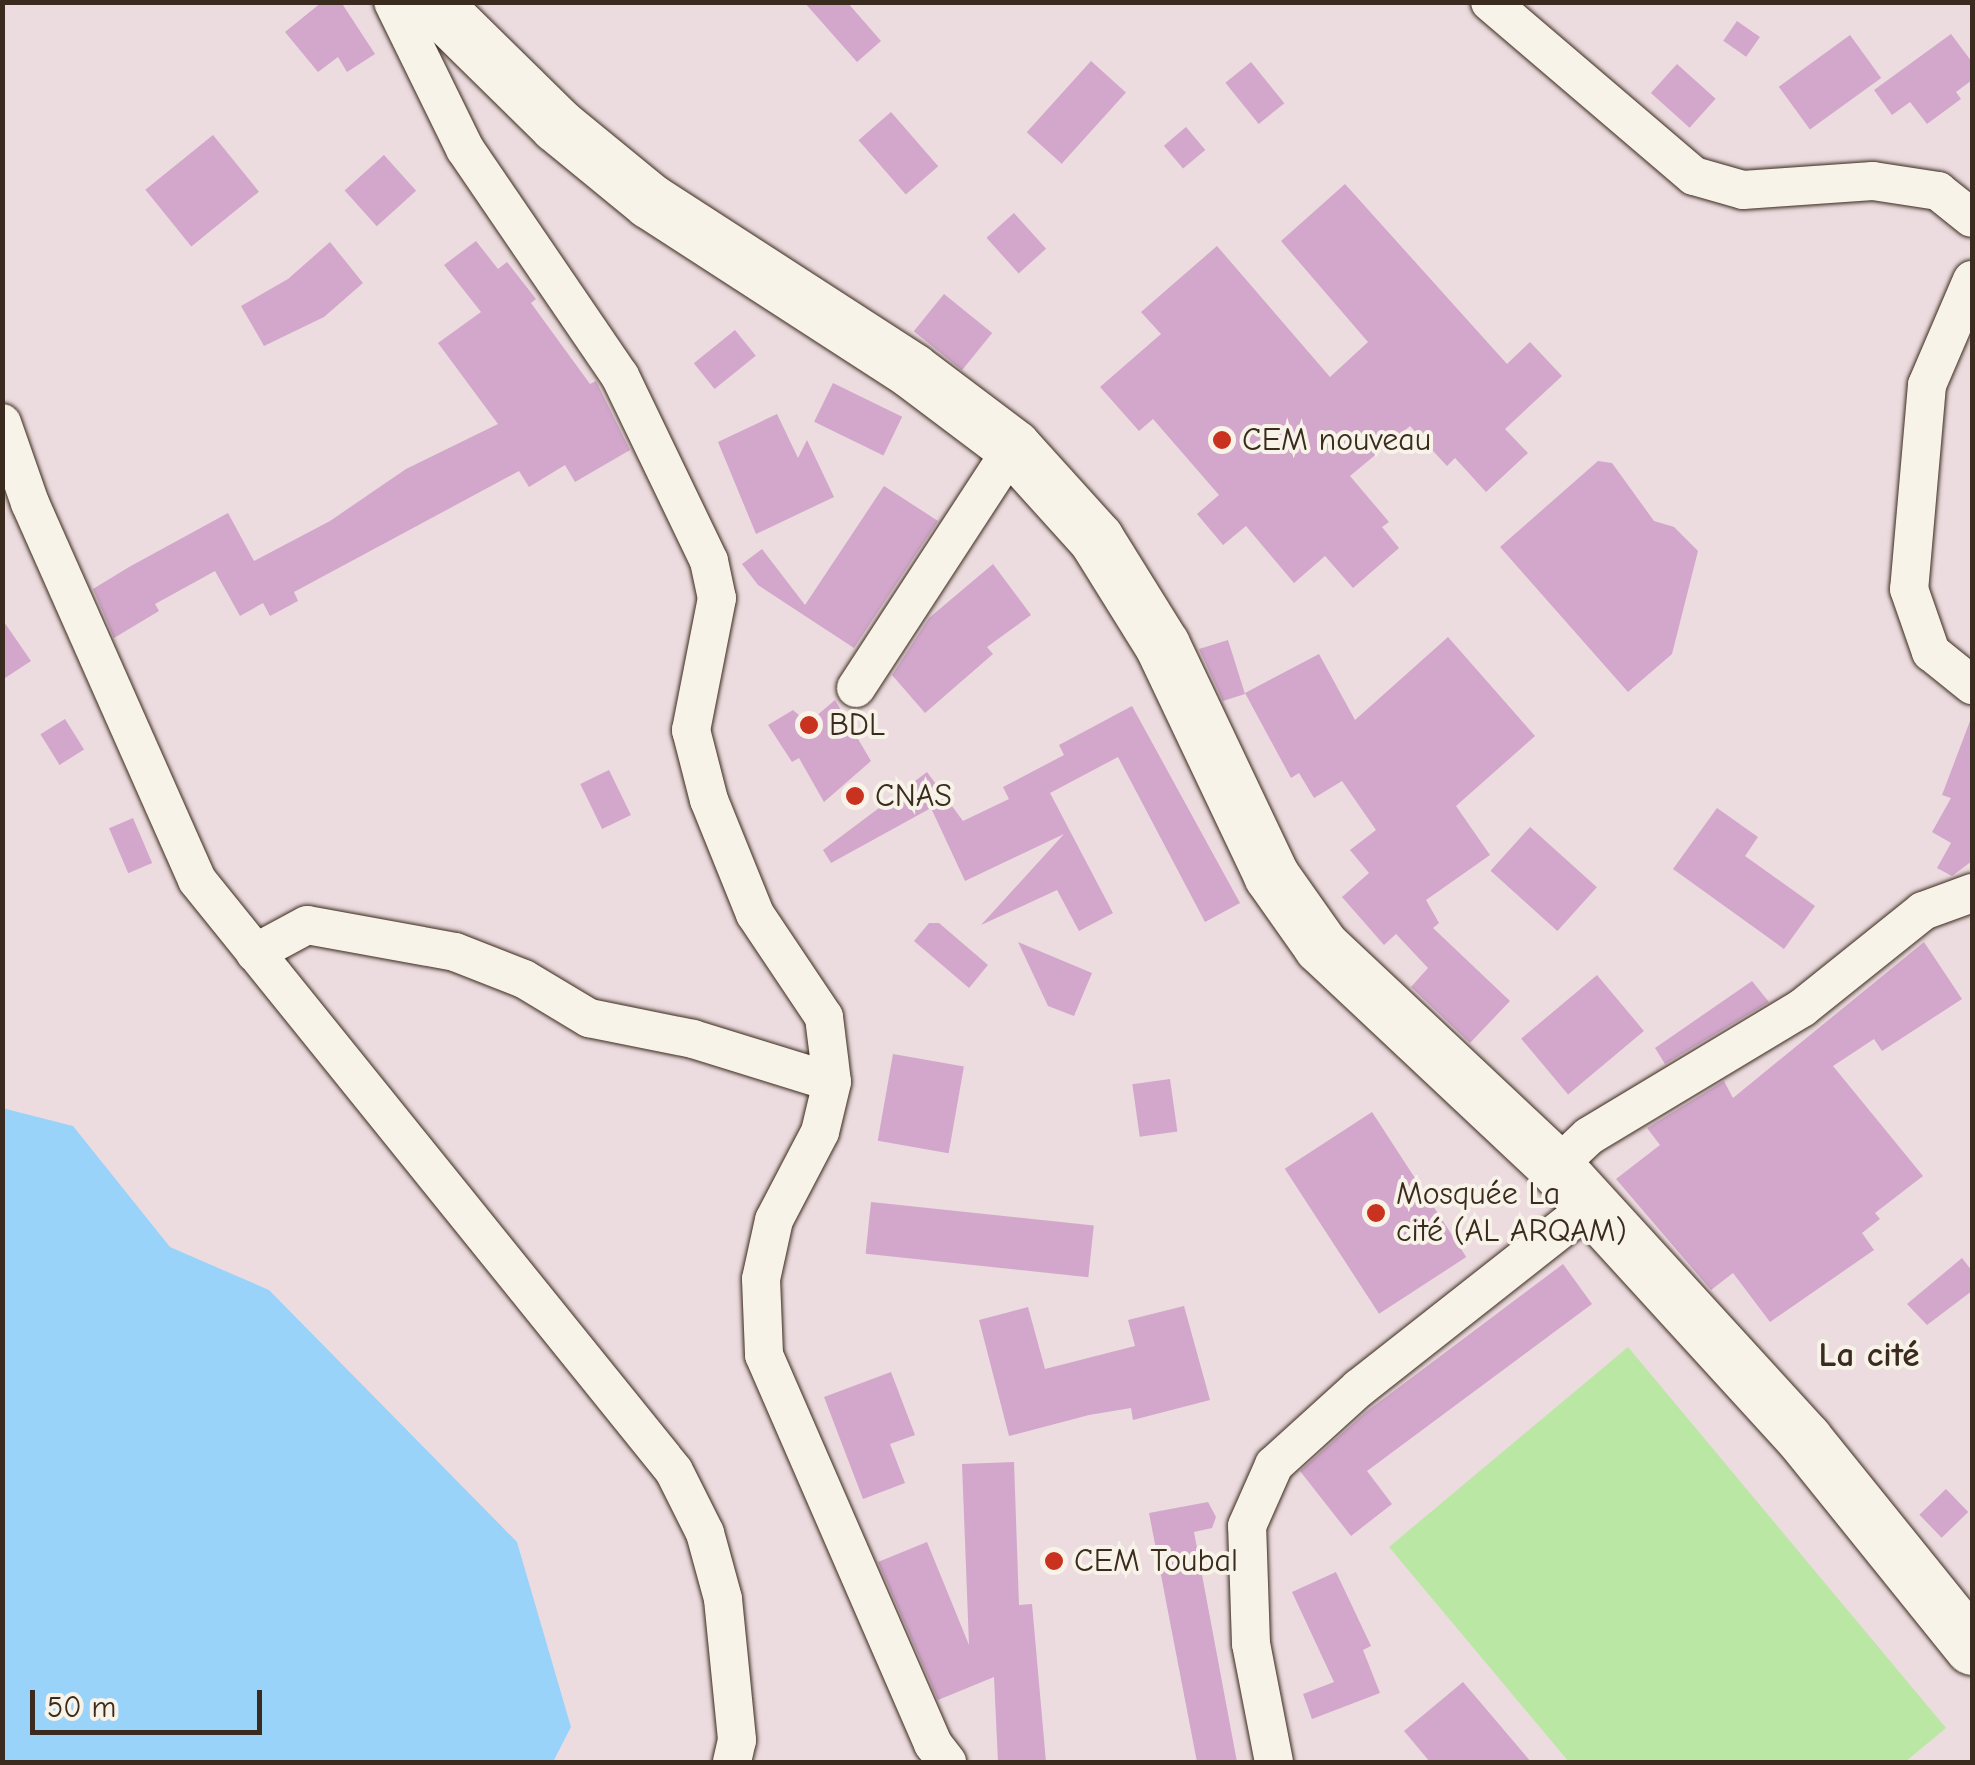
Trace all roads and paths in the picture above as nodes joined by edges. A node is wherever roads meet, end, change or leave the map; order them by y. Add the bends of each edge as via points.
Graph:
1 (393, 2) edge
2 (432, 2) edge
3 (1490, 2) edge
4 (1972, 218) edge
5 (1972, 280) edge
6 (2, 423) edge
7 (1012, 447) junction
8 (1972, 686) edge
9 (856, 688) dead end
10 (1972, 893) edge
11 (256, 953) junction
12 (832, 1082) junction
13 (1573, 1186) junction
14 (1972, 1647) edge
15 (732, 1762) edge
16 (947, 1762) edge
17 (1274, 1762) edge

1 - 12 street via 465,149 620,376 709,561 717,598 690,730 709,800 756,914 824,1017
2 - 7 main road via 557,126 650,201 911,370
3 - 4 street via 1694,176 1744,190 1873,181 1938,190
5 - 8 street via 1927,385 1909,589 1931,652
6 - 11 street via 30,504 198,880
7 - 9 street
7 - 13 main road via 1096,539 1162,645 1270,874 1320,946
10 - 13 street via 1924,911 1802,1008 1588,1136
11 - 12 street via 307,926 455,952 524,979 589,1018 693,1039
11 - 15 street via 674,1471 704,1533 724,1598 737,1740
12 - 16 street via 820,1132 774,1220 761,1279 764,1354 933,1744
13 - 14 main road via 1805,1440
13 - 17 street via 1274,1465 1246,1526 1251,1644

